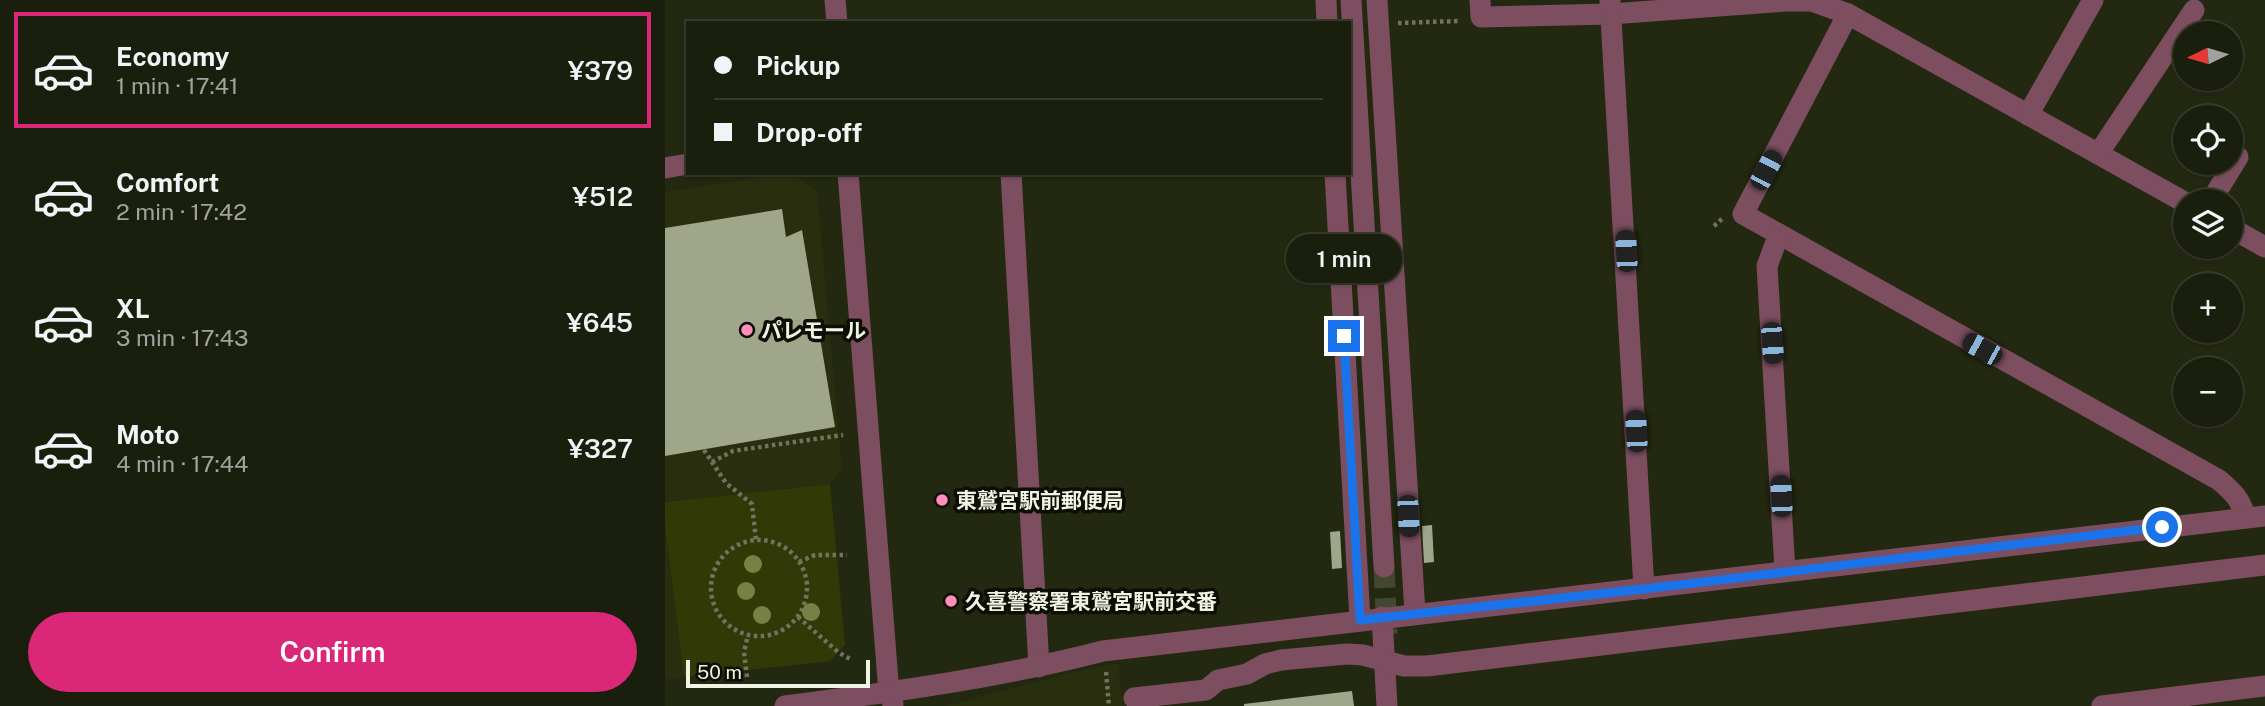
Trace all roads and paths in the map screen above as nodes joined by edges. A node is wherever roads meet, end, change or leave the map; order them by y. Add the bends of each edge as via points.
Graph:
1 (835, 0) edge
2 (1326, 0) edge
3 (1352, 0) edge
4 (1377, 0) edge
5 (1786, 0) edge
6 (2093, 0) edge
7 (1611, 7) edge
8 (1480, 9) edge
9 (2194, 10) dead end
10 (1848, 14) junction
11 (837, 21) edge
12 (1327, 21) edge
13 (1396, 23) dead end
14 (2028, 115) junction
15 (2098, 154) junction
16 (686, 164) edge
17 (665, 168) edge
18 (848, 175) edge
19 (1011, 175) edge
20 (1335, 175) edge
21 (2173, 196) edge
22 (1779, 234) junction
23 (2243, 235) edge
24 (2265, 247) edge
25 (843, 435) dead end
26 (704, 450) dead end
27 (712, 462) junction
28 (2255, 517) edge
29 (756, 540) junction
30 (847, 555) dead end
31 (799, 562) junction
32 (2265, 565) edge
33 (1384, 567) tunnel mouth
34 (1785, 571) junction
35 (1644, 589) junction
36 (1415, 614) junction
37 (797, 617) junction
38 (1382, 617) junction
39 (1360, 620) junction
40 (748, 635) junction
41 (1103, 651) junction
42 (849, 659) dead end
43 (1384, 662) junction
44 (1039, 667) junction
45 (747, 677) dead end
46 (2265, 686) edge
47 (1134, 698) dead end
48 (1207, 698) edge
49 (889, 702) edge
50 (785, 706) edge
51 (1109, 706) edge
52 (1387, 706) edge
53 (2102, 706) edge

1 - 11 street
2 - 12 street
3 - 33 street
4 - 36 street
5 - 7 street
5 - 10 street via 1812,1
6 - 14 street
7 - 8 street
7 - 35 street
8 - 13 path via 1467,21
9 - 15 street
10 - 14 street
10 - 22 street via 1743,215
14 - 15 street
15 - 21 street
16 - 17 street
18 - 49 street
19 - 44 street
20 - 39 street
22 - 28 street via 2219,480
22 - 34 street via 1767,267
23 - 24 street
25 - 27 path via 733,451
26 - 27 path
27 - 29 path via 726,483 752,504
28 - 34 street
29 - 31 path via 786,548
29 - 40 path via 728,551 712,577 715,608 724,622
30 - 31 path via 815,555
31 - 37 path via 807,588
32 - 43 street via 1427,666
34 - 35 street
35 - 36 street
36 - 38 street
37 - 40 path via 771,635
37 - 42 path
38 - 39 street
38 - 43 street
39 - 41 street
40 - 45 path via 744,652
41 - 44 street
41 - 51 path
43 - 48 street via 1347,654 1281,660 1217,680
43 - 52 street
44 - 49 street
46 - 53 street
47 - 48 street
49 - 50 street

